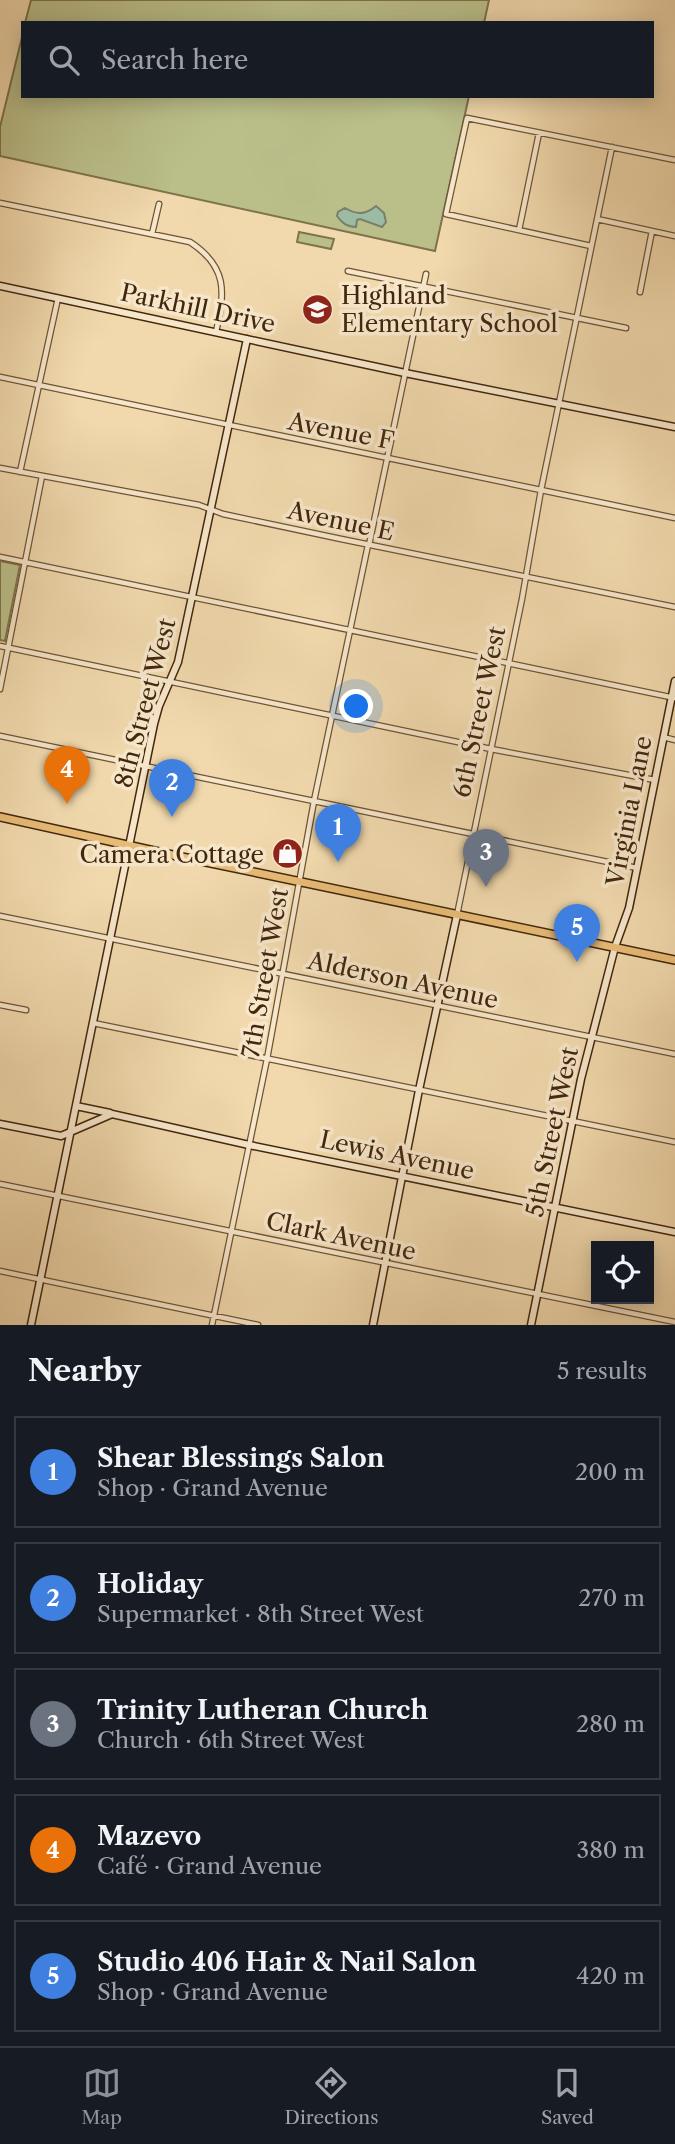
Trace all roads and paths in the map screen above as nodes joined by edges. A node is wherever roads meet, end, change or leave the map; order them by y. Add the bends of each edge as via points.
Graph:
1 (539, 132) junction
2 (611, 147) junction
3 (675, 160) edge
4 (0, 203) edge
5 (159, 204) dead end
6 (597, 219) junction
7 (519, 230) junction
8 (652, 232) junction
9 (152, 234) junction
10 (675, 236) edge
11 (591, 246) junction
12 (348, 271) dead end
13 (426, 274) dead end
14 (0, 286) edge
15 (423, 287) junction
16 (639, 292) dead end
17 (58, 298) junction
18 (577, 318) junction
19 (626, 328) dead end
20 (216, 332) junction
21 (247, 339) junction
22 (405, 373) junction
23 (0, 377) edge
24 (38, 386) junction
25 (559, 404) junction
26 (229, 426) junction
27 (675, 427) edge
28 (388, 458) junction
29 (0, 468) edge
30 (20, 472) junction
31 (42, 476) junction
32 (541, 490) junction
33 (211, 509) junction
34 (675, 518) edge
35 (369, 545) junction
36 (0, 557) edge
37 (26, 562) junction
38 (524, 576) junction
39 (193, 598) junction
40 (675, 607) edge
41 (349, 630) junction
42 (0, 646) edge
43 (9, 648) junction
44 (509, 664) junction
45 (675, 681) edge
46 (170, 682) junction
47 (0, 690) edge
48 (673, 698) edge
49 (331, 715) junction
50 (0, 736) edge
51 (663, 737) junction
52 (675, 740) edge
53 (491, 749) junction
54 (145, 766) junction
55 (655, 780) junction
56 (314, 801) junction
57 (0, 817) edge
58 (474, 834) junction
59 (129, 845) junction
60 (637, 868) junction
61 (299, 881) junction
62 (457, 915) junction
63 (0, 916) edge
64 (111, 939) junction
65 (615, 947) junction
66 (675, 960) edge
67 (282, 974) junction
68 (0, 1005) edge
69 (439, 1006) junction
70 (26, 1010) dead end
71 (93, 1023) junction
72 (593, 1037) junction
73 (675, 1054) edge
74 (267, 1059) junction
75 (419, 1090) junction
76 (76, 1106) junction
77 (112, 1114) junction
78 (573, 1121) junction
79 (0, 1124) edge
80 (71, 1132) junction
81 (675, 1142) edge
82 (249, 1145) junction
83 (404, 1177) junction
84 (0, 1184) edge
85 (58, 1196) junction
86 (555, 1208) junction
87 (232, 1232) junction
88 (675, 1232) edge
89 (387, 1263) junction
90 (0, 1271) edge
91 (41, 1280) junction
92 (537, 1294) junction
93 (214, 1316) junction
94 (675, 1322) edge
95 (31, 1325) edge
96 (212, 1325) edge
97 (258, 1325) edge
98 (373, 1325) edge
99 (531, 1325) edge

1 - 2 street
1 - 7 street
1 - 7 street via 467,118 446,214
2 - 3 street
2 - 6 street, 6th Street West
4 - 9 street
5 - 9 street
6 - 8 street
6 - 11 street, 6th Street West
7 - 11 street
8 - 10 street
8 - 16 street
9 - 20 street via 190,242 208,253 223,291
11 - 18 street, 6th Street West
12 - 15 street
13 - 15 street, 7th Street West
14 - 17 street, Parkhill Drive
15 - 18 street
15 - 22 street, 7th Street West
17 - 20 street, Parkhill Drive
17 - 24 street
18 - 19 street
18 - 25 street, 6th Street West
20 - 21 street, Parkhill Drive
21 - 22 street, Parkhill Drive
21 - 26 street, 8th Street West
22 - 25 street, Parkhill Drive
22 - 28 street, 7th Street West
23 - 24 street, Avenue F
24 - 26 street, Avenue F
24 - 30 street
25 - 27 street, Parkhill Drive
25 - 32 street, 6th Street West
26 - 28 street, Avenue F
26 - 33 street, 8th Street West
28 - 32 street, Avenue F
28 - 35 street, 7th Street West
29 - 30 street, Avenue E
30 - 31 street, Avenue E
31 - 33 street, Avenue E
31 - 37 street
32 - 34 street, Avenue F
32 - 38 street, 6th Street West
33 - 35 street, Avenue E
33 - 39 street, 8th Street West
35 - 38 street, Avenue E
35 - 41 street, 7th Street West
36 - 37 street
37 - 39 street
37 - 43 street
38 - 40 street, Avenue E
38 - 44 street, 6th Street West
39 - 41 street
39 - 46 street, 8th Street West
41 - 44 street
41 - 49 street, 7th Street West
42 - 43 street
43 - 46 street
43 - 47 street
44 - 48 street
44 - 53 street, 6th Street West
45 - 48 street, Virginia Lane
46 - 49 street
46 - 54 street, 8th Street West via 159,706
48 - 51 street, Virginia Lane
49 - 53 street
49 - 56 street, 7th Street West
50 - 54 street
51 - 52 street
51 - 55 street, Virginia Lane
53 - 55 street
53 - 58 street, 6th Street West
54 - 56 street
54 - 59 street, 8th Street West
55 - 60 street, Virginia Lane
56 - 58 street
56 - 61 street, 7th Street West
57 - 59 main road
58 - 60 street
58 - 62 street, 6th Street West
59 - 61 main road
59 - 64 street, 8th Street West
60 - 65 street, Virginia Lane
61 - 62 main road
61 - 67 street, 7th Street West
62 - 65 main road
62 - 69 street, 6th Street West
63 - 64 street, Alderson Avenue
64 - 67 street, Alderson Avenue
64 - 71 street, 8th Street West
65 - 66 main road
65 - 72 street, 5th Street West
67 - 69 street, Alderson Avenue
67 - 74 street, 7th Street West
68 - 70 street
69 - 72 street, Alderson Avenue
69 - 75 street, 6th Street West
71 - 74 street
71 - 76 street, 8th Street West
72 - 73 street, Alderson Avenue
72 - 78 street, 5th Street West
74 - 75 street
74 - 82 street, 7th Street West
75 - 78 street
75 - 83 street, 6th Street West
76 - 77 street, Lewis Avenue
76 - 80 street, 8th Street West
77 - 80 street
77 - 82 street, Lewis Avenue
78 - 81 street
78 - 86 street, 5th Street West
79 - 80 street via 61,1136
80 - 85 street, 8th Street West
82 - 83 street, Lewis Avenue
82 - 87 street, 7th Street West
83 - 86 street, Lewis Avenue
83 - 89 street, 6th Street West
84 - 85 street, Clark Avenue
85 - 87 street, Clark Avenue
85 - 91 street, 8th Street West
86 - 88 street, Lewis Avenue
86 - 92 street, 5th Street West
87 - 89 street, Clark Avenue
87 - 93 street, 7th Street West
89 - 92 street, Clark Avenue
89 - 98 street, 6th Street West
90 - 91 street
91 - 93 street
91 - 95 street, 8th Street West
92 - 94 street, Clark Avenue
92 - 99 street, 5th Street West
93 - 96 street, 7th Street West
93 - 97 street

